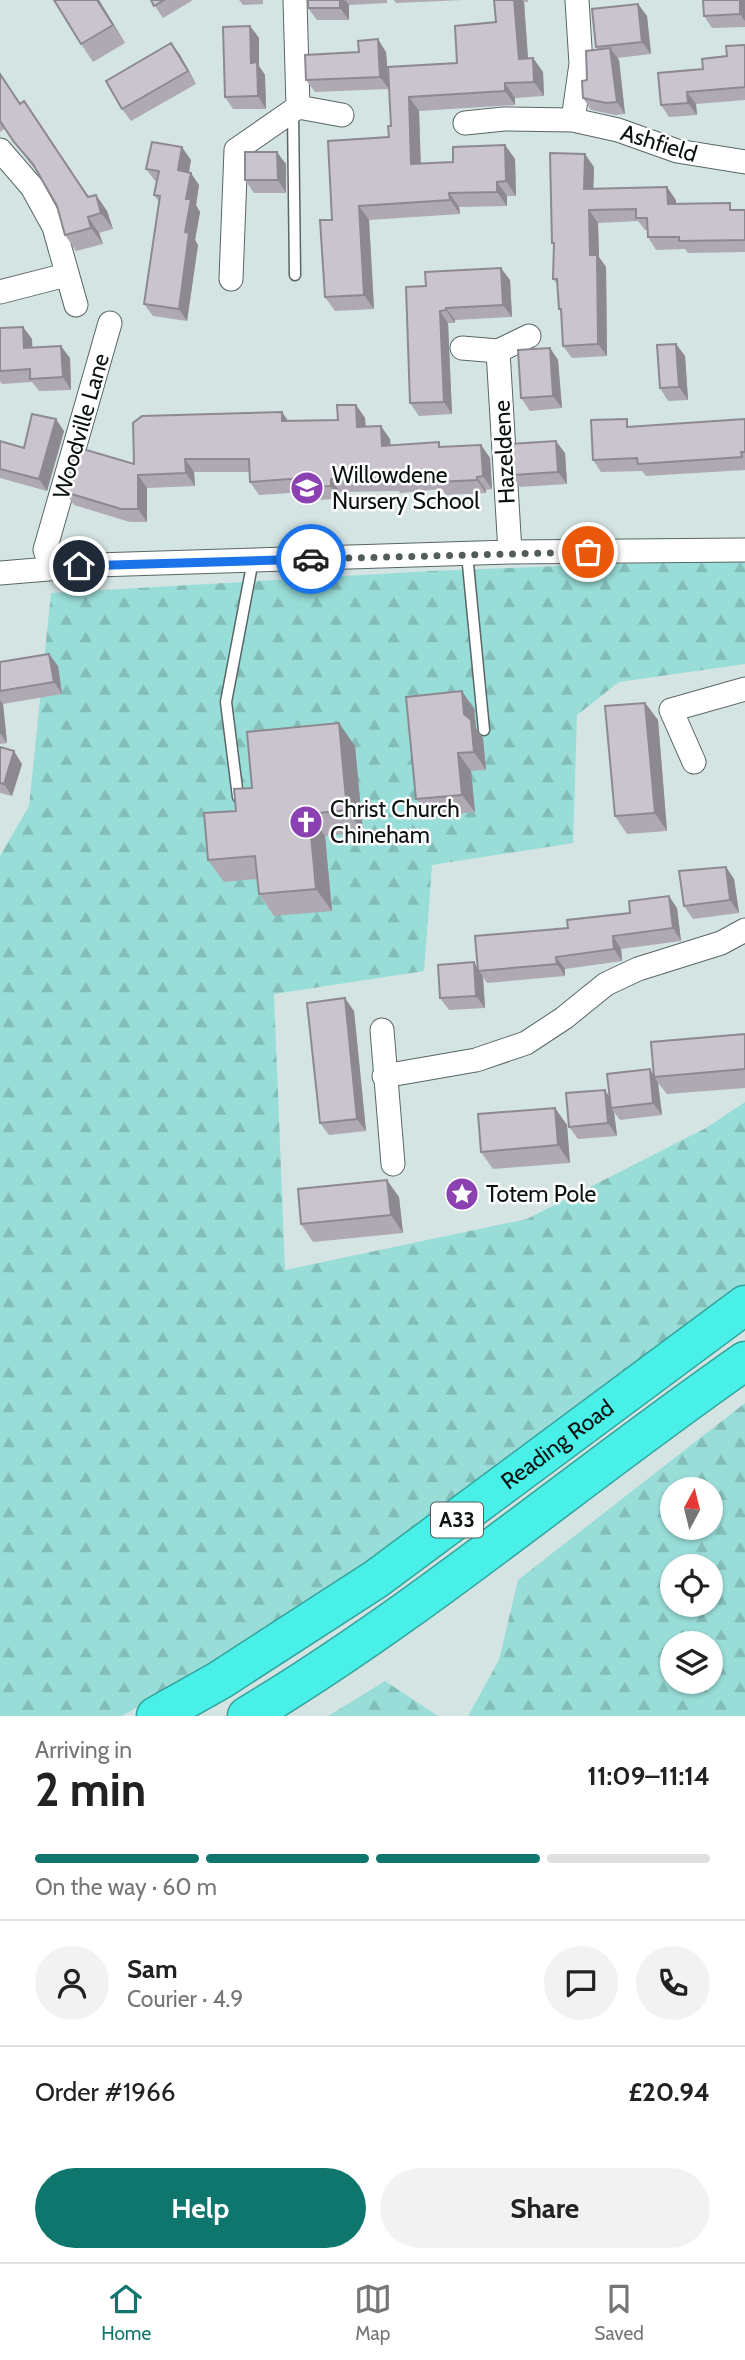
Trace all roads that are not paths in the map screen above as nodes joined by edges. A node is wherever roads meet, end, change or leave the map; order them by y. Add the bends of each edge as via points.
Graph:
1 (295, 0) edge
2 (577, 0) edge
3 (583, 0) edge
4 (295, 109) junction
5 (342, 115) dead end
6 (573, 120) junction
7 (464, 123) dead end
8 (0, 150) edge
9 (745, 162) edge
10 (66, 275) junction
11 (295, 275) dead end
12 (231, 279) dead end
13 (0, 292) edge
14 (76, 305) dead end
15 (110, 323) dead end
16 (529, 336) dead end
17 (462, 348) dead end
18 (498, 351) junction
19 (745, 550) edge
20 (510, 552) junction
21 (467, 554) junction
22 (253, 561) junction
23 (52, 568) junction
24 (0, 573) edge
25 (745, 690) edge
26 (484, 730) dead end
27 (694, 762) dead end
28 (238, 797) edge
29 (745, 930) edge
30 (382, 1030) dead end
31 (384, 1076) junction
32 (393, 1164) dead end
33 (745, 1305) edge
34 (745, 1361) edge
35 (156, 1716) edge
36 (247, 1716) edge

1 - 4 street
2 - 3 lane
2 - 6 street via 581,64
4 - 5 street
4 - 11 lane
4 - 12 street via 236,150
6 - 7 street, Ashfield
6 - 9 street, Ashfield via 677,151
8 - 10 street via 32,187 54,227
10 - 13 street
10 - 14 street
15 - 23 street, Woodville Lane via 46,550
16 - 18 street
17 - 18 street
18 - 20 street, Hazeldene
19 - 20 street
20 - 21 street
21 - 22 street
21 - 26 lane
22 - 23 street
22 - 28 lane via 226,702
23 - 24 street
25 - 27 street via 671,710
29 - 31 street via 606,984 526,1043 475,1060
30 - 31 street
31 - 32 street
33 - 35 highway, Reading Road / A33 via 376,1579
34 - 36 highway, Reading Road / A33 via 437,1591

